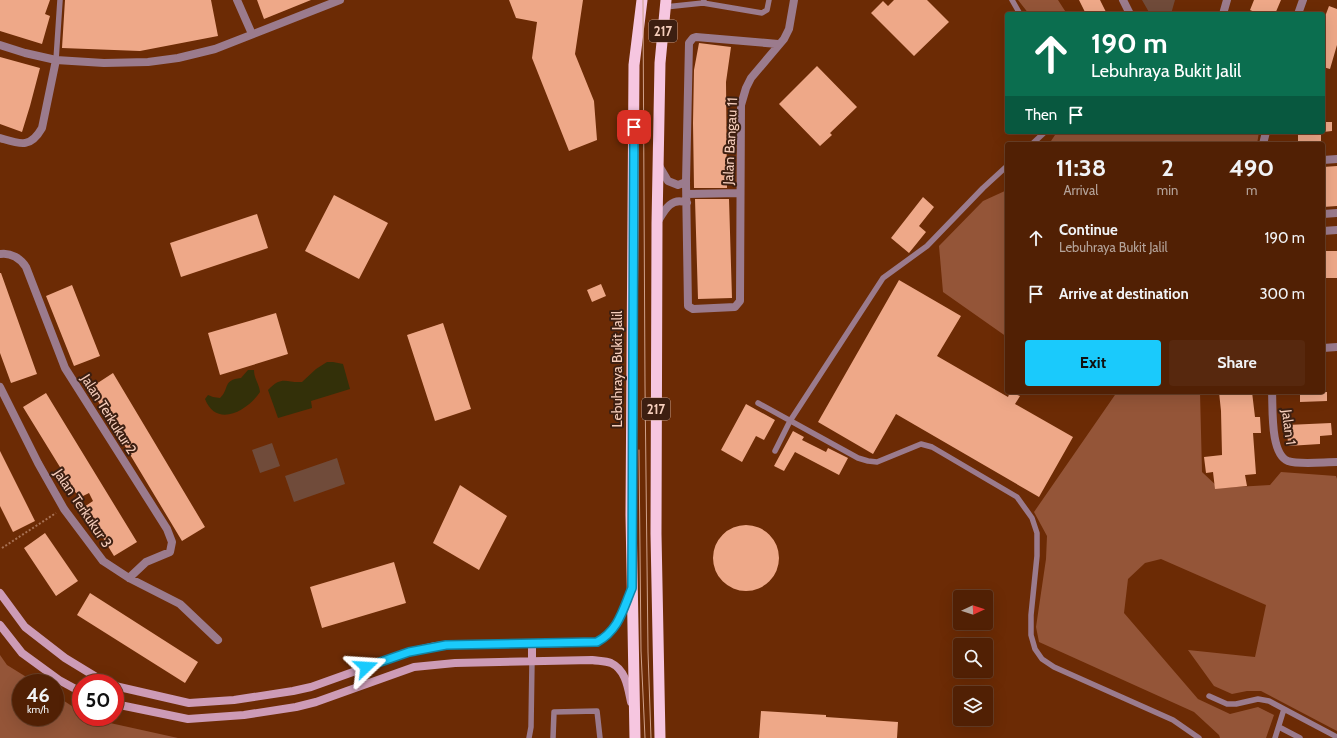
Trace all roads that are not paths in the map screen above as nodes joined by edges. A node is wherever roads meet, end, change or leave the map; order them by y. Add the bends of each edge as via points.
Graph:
1 (60, 0) edge
2 (237, 0) edge
3 (340, 0) edge
4 (642, 0) edge
5 (769, 0) edge
6 (794, 0) edge
7 (1012, 0) edge
8 (1123, 0) edge
9 (1227, 0) edge
10 (1303, 0) edge
11 (703, 2) edge
12 (665, 4) edge
13 (1019, 12) edge
14 (1129, 12) edge
15 (1224, 12) edge
16 (1299, 12) edge
17 (252, 34) junction
18 (778, 44) junction
19 (0, 45) edge
20 (56, 60) junction
21 (1043, 134) edge
22 (0, 138) edge
23 (1034, 142) edge
24 (1337, 159) edge
25 (1325, 160) edge
26 (658, 164) junction
27 (1005, 168) edge
28 (686, 182) junction
29 (740, 193) junction
30 (686, 194) junction
31 (687, 203) junction
32 (1337, 213) edge
33 (1325, 214) edge
34 (657, 223) junction
35 (1337, 230) edge
36 (1325, 231) edge
37 (0, 254) edge
38 (1337, 347) edge
39 (1325, 348) edge
40 (0, 387) edge
41 (1272, 394) edge
42 (758, 404) dead end
43 (790, 421) junction
44 (775, 451) dead end
45 (1337, 462) edge
46 (129, 578) junction
47 (632, 588) junction
48 (0, 593) edge
49 (0, 625) edge
50 (218, 640) dead end
51 (532, 644) junction
52 (532, 661) junction
53 (91, 674) edge
54 (72, 687) edge
55 (124, 688) edge
56 (1209, 696) dead end
57 (124, 706) edge
58 (1284, 709) junction
59 (634, 721) junction
60 (1279, 727) junction
61 (1337, 737) edge
62 (529, 738) edge
63 (553, 738) edge
64 (600, 738) edge
65 (635, 738) edge
66 (660, 738) edge
67 (1200, 738) edge
68 (1275, 738) edge
69 (1300, 738) edge

1 - 20 lane
2 - 17 street
3 - 17 street
4 - 47 highway, Lebuhraya Bukit Jalil / 217 via 634,65
5 - 11 lane via 767,10 762,13
6 - 18 street via 789,29
7 - 13 lane
8 - 14 street
9 - 15 street
10 - 16 street
11 - 12 lane
12 - 26 highway, 217 via 660,63
17 - 20 street via 215,49 148,62
18 - 28 street, Jalan Bangau 11 via 693,38 689,43
18 - 29 street, Jalan Bangau 11 via 751,78 741,105
19 - 20 street
20 - 22 street via 42,128 37,137 24,144
21 - 23 lane
24 - 25 street
26 - 28 street via 668,181 678,185
26 - 34 highway, 217
27 - 43 lane via 927,246 883,278
28 - 30 street, Jalan Bangau 11
29 - 30 street
29 - 31 street, Jalan Bangau 11 via 740,301 735,307 693,309 688,306
30 - 31 street, Jalan Bangau 11
31 - 34 street via 682,200 669,204
32 - 33 street
34 - 66 highway, 217 via 656,534
35 - 36 street
37 - 46 street, Jalan Terkukur 2 via 14,256 22,261 65,368 167,529 172,542 170,552 146,562
38 - 39 street
40 - 46 street, Jalan Terkukur 3 via 64,508 103,561
41 - 45 street, Jalan 1 via 1275,436 1280,454 1293,462
42 - 43 lane
43 - 44 lane
43 - 67 lane via 868,461 877,462 921,444 932,446 1018,497 1032,518 1037,533 1031,615 1031,635 1035,650 1042,659 1054,667 1173,720
46 - 50 street, Jalan Terkukur 3 via 180,604
47 - 51 main road via 616,626 597,642
47 - 59 highway, Lebuhraya Bukit Jalil / 217
48 - 53 main road via 25,627 65,658
49 - 54 main road via 22,653
51 - 52 main road
51 - 55 main road via 436,646 409,652 311,687 234,700 189,703
52 - 57 main road via 414,667 316,702 244,715 188,719
52 - 59 main road via 592,660 612,663 622,672 627,682
52 - 62 lane
56 - 58 lane via 1227,704 1258,698
58 - 60 lane
58 - 61 lane
59 - 65 highway, Lebuhraya Bukit Jalil / 217
60 - 68 lane
60 - 69 lane
63 - 64 lane via 554,712 597,711

